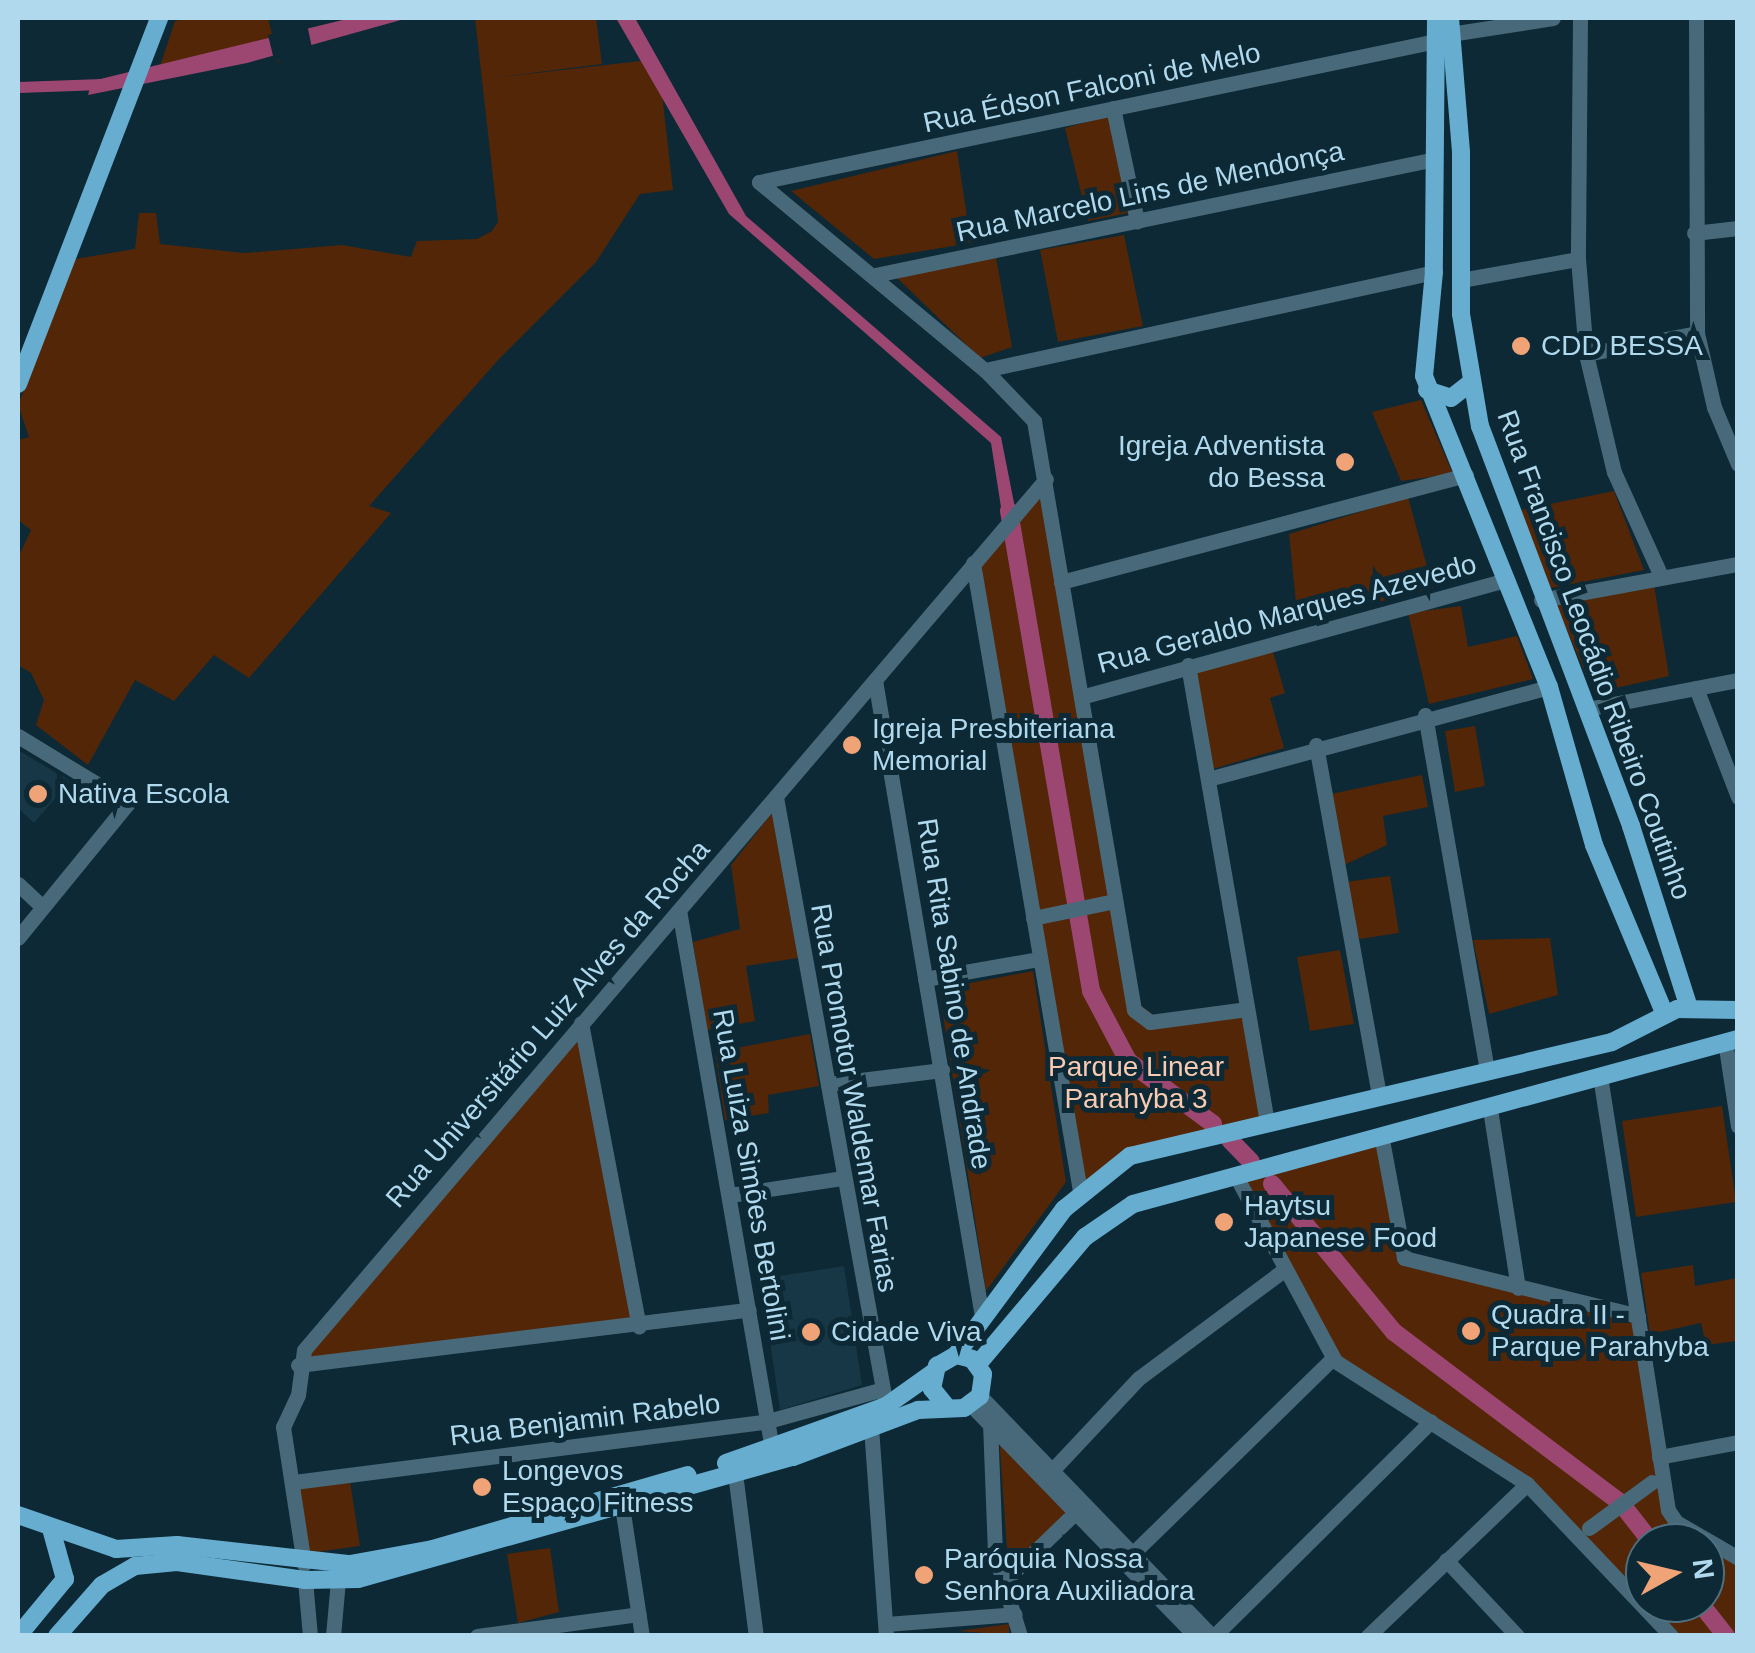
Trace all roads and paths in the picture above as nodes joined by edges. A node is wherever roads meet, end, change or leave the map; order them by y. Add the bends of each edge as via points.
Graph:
1 (158, 18) edge
2 (1436, 18) edge
3 (1553, 18) edge
4 (1580, 18) edge
5 (1696, 18) edge
6 (1518, 20) edge
7 (1446, 31) edge
8 (1113, 108) junction
9 (1435, 159) junction
10 (1137, 221) junction
11 (1738, 228) edge
12 (1694, 233) junction
13 (1578, 259) junction
14 (1434, 272) junction
15 (875, 275) junction
16 (1461, 280) junction
17 (1697, 333) junction
18 (24, 348) edge
19 (1586, 354) junction
20 (985, 370) junction
21 (1470, 383) junction
22 (18, 384) edge
23 (1428, 390) junction
24 (1738, 464) edge
25 (1466, 475) junction
26 (1046, 479) junction
27 (973, 563) junction
28 (1738, 564) edge
29 (1661, 576) junction
30 (1507, 580) junction
31 (1060, 582) junction
32 (1541, 600) junction
33 (1188, 665) junction
34 (875, 680) junction
35 (1738, 680) edge
36 (1549, 687) junction
37 (1696, 688) junction
38 (1081, 697) junction
39 (1587, 708) junction
40 (1425, 716) junction
41 (18, 736) edge
42 (1316, 746) junction
43 (1208, 779) junction
44 (776, 797) junction
45 (1738, 797) edge
46 (18, 884) edge
47 (1115, 902) junction
48 (43, 907) junction
49 (679, 910) junction
50 (1033, 918) junction
51 (18, 938) edge
52 (1039, 959) junction
53 (925, 979) junction
54 (1248, 1008) junction
55 (1738, 1010) edge
56 (1694, 1011) junction
57 (1662, 1018) junction
58 (581, 1023) junction
59 (1731, 1040) edge
60 (1702, 1048) junction
61 (1674, 1055) junction
62 (942, 1070) junction
63 (1486, 1071) junction
64 (1600, 1076) junction
65 (828, 1084) junction
66 (1378, 1095) junction
67 (1490, 1109) junction
68 (1267, 1123) junction
69 (1738, 1126) edge
70 (1382, 1140) junction
71 (842, 1178) junction
72 (1237, 1178) junction
73 (1080, 1191) junction
74 (730, 1195) junction
75 (1285, 1270) junction
76 (1518, 1288) junction
77 (749, 1310) junction
78 (1638, 1316) junction
79 (982, 1317) junction
80 (638, 1326) junction
81 (956, 1354) junction
82 (1333, 1358) junction
83 (298, 1364) junction
84 (978, 1364) junction
85 (935, 1372) junction
86 (883, 1398) junction
87 (975, 1400) junction
88 (946, 1406) junction
89 (768, 1421) junction
90 (1432, 1422) junction
91 (990, 1423) junction
92 (871, 1428) junction
93 (1738, 1442) edge
94 (772, 1449) junction
95 (1659, 1457) junction
96 (735, 1473) junction
97 (1047, 1474) junction
98 (294, 1482) junction
99 (1652, 1482) dead end
100 (1527, 1484) junction
101 (622, 1506) junction
102 (1080, 1508) junction
103 (18, 1515) edge
104 (1589, 1528) dead end
105 (52, 1532) junction
106 (1129, 1558) junction
107 (1738, 1558) edge
108 (1446, 1560) junction
109 (305, 1572) junction
110 (338, 1580) junction
111 (1001, 1584) junction
112 (639, 1614) junction
113 (1015, 1614) junction
114 (886, 1630) edge
115 (18, 1636) edge
116 (57, 1636) edge
117 (310, 1636) edge
118 (333, 1636) edge
119 (477, 1636) edge
120 (642, 1636) edge
121 (756, 1636) edge
122 (1020, 1636) edge
123 (1196, 1636) edge
124 (1213, 1636) edge
125 (1368, 1636) edge
126 (1517, 1636) edge
127 (1670, 1636) edge

1 - 18 main road
2 - 7 main road, Rua Francisco Leocádio Ribeiro Coutinho
3 - 6 street, Rua Édson Falconi de Melo
4 - 13 street
5 - 12 street
6 - 7 street, Rua Édson Falconi de Melo
7 - 8 street, Rua Édson Falconi de Melo
7 - 9 main road, Rua Francisco Leocádio Ribeiro Coutinho
7 - 16 main road, Rua Francisco Leocádio Ribeiro Coutinho via 1461,153
8 - 10 street
8 - 15 street, Rua Édson Falconi de Melo via 759,182
9 - 10 street, Rua Marcelo Lins de Mendonça
9 - 14 main road, Rua Francisco Leocádio Ribeiro Coutinho
10 - 15 street, Rua Marcelo Lins de Mendonça
11 - 12 street
12 - 17 street
13 - 16 street
13 - 19 street
14 - 20 street
14 - 23 main road, Rua Francisco Leocádio Ribeiro Coutinho via 1423,345
15 - 20 street
16 - 21 main road, Rua Francisco Leocádio Ribeiro Coutinho
17 - 19 street
17 - 24 street via 1714,407
18 - 22 main road
19 - 29 street via 1614,472
20 - 26 street via 1034,420
21 - 23 main road via 1452,398
21 - 32 main road, Rua Francisco Leocádio Ribeiro Coutinho
23 - 25 main road, Rua Francisco Leocádio Ribeiro Coutinho
25 - 30 main road, Rua Francisco Leocádio Ribeiro Coutinho
25 - 31 street
26 - 27 street, Rua Universitário Luiz Alves da Rocha
26 - 31 street
27 - 34 street, Rua Universitário Luiz Alves da Rocha
27 - 50 street
28 - 29 street
29 - 32 street
30 - 33 street, Rua Geraldo Marques Azevedo
30 - 36 main road, Rua Francisco Leocádio Ribeiro Coutinho
31 - 38 street
32 - 39 main road, Rua Francisco Leocádio Ribeiro Coutinho
33 - 38 street, Rua Geraldo Marques Azevedo
33 - 43 street
34 - 44 street, Rua Universitário Luiz Alves da Rocha
34 - 53 street, Rua Rita Sabino de Andrade
35 - 37 street
36 - 40 street
36 - 57 main road, Rua Francisco Leocádio Ribeiro Coutinho via 1594,845
37 - 39 street
37 - 45 street
38 - 47 street
39 - 56 main road, Rua Francisco Leocádio Ribeiro Coutinho
40 - 42 street
40 - 63 street
41 - 48 street via 128,803
42 - 43 street
42 - 66 street
43 - 54 street
44 - 49 street, Rua Universitário Luiz Alves da Rocha
44 - 65 street, Rua Promotor Waldemar Farias
46 - 48 street
47 - 50 street
47 - 54 street via 1134,1010 1143,1022
48 - 51 street
49 - 58 street, Rua Universitário Luiz Alves da Rocha
49 - 74 street, Rua Luiza Simões Bertolini
50 - 52 street
52 - 53 street
52 - 73 street
53 - 62 street, Rua Rita Sabino de Andrade
54 - 68 street
55 - 56 main road
56 - 57 main road
56 - 60 main road via 1707,1028
57 - 61 main road via 1659,1040
57 - 63 main road via 1612,1042
58 - 80 street
58 - 83 street, Rua Universitário Luiz Alves da Rocha
59 - 60 main road
59 - 69 street
60 - 61 main road
61 - 64 main road
62 - 65 street
62 - 79 street, Rua Rita Sabino de Andrade
63 - 66 main road
64 - 67 main road
64 - 78 street
65 - 71 street, Rua Promotor Waldemar Farias
66 - 68 main road
67 - 70 main road
67 - 76 street
68 - 73 main road via 1137,1154
70 - 72 main road
70 - 76 street via 1400,1252 1410,1261
71 - 74 street
71 - 86 street, Rua Promotor Waldemar Farias
72 - 75 street
72 - 84 main road via 1146,1199 1103,1221
73 - 79 main road
74 - 77 street, Rua Luiza Simões Bertolini
75 - 82 street
75 - 97 street via 1139,1378
76 - 78 street
77 - 80 street
77 - 89 street, Rua Luiza Simões Bertolini
78 - 95 street
79 - 81 main road
80 - 83 street
81 - 84 main road
81 - 85 main road
82 - 90 street
82 - 106 street
83 - 98 street via 298,1395 283,1428
84 - 87 main road
85 - 86 main road
85 - 88 main road via 933,1394
86 - 89 street, Rua Benjamin Rabelo
86 - 94 main road
87 - 88 main road
87 - 91 street
87 - 97 street
88 - 92 main road
89 - 94 street, Rua Luiza Simões Bertolini
89 - 98 street, Rua Benjamin Rabelo
90 - 100 street
90 - 124 street
91 - 97 street
91 - 111 street
92 - 96 main road
92 - 114 street
93 - 95 street
94 - 109 main road via 392,1559
95 - 107 street via 1672,1519
96 - 101 main road
96 - 121 street
97 - 102 street
98 - 109 street
99 - 104 street
100 - 108 street
100 - 127 street
101 - 110 main road via 408,1567
101 - 112 street
102 - 106 street
102 - 111 street
103 - 105 main road
105 - 109 main road via 116,1548 177,1546
105 - 115 main road via 65,1579
106 - 123 street
106 - 124 street
108 - 125 street
108 - 126 street
109 - 110 main road
109 - 116 main road via 149,1563 102,1585
109 - 117 street
110 - 118 street
111 - 113 street
112 - 119 street
112 - 120 street
113 - 114 street
113 - 122 street

